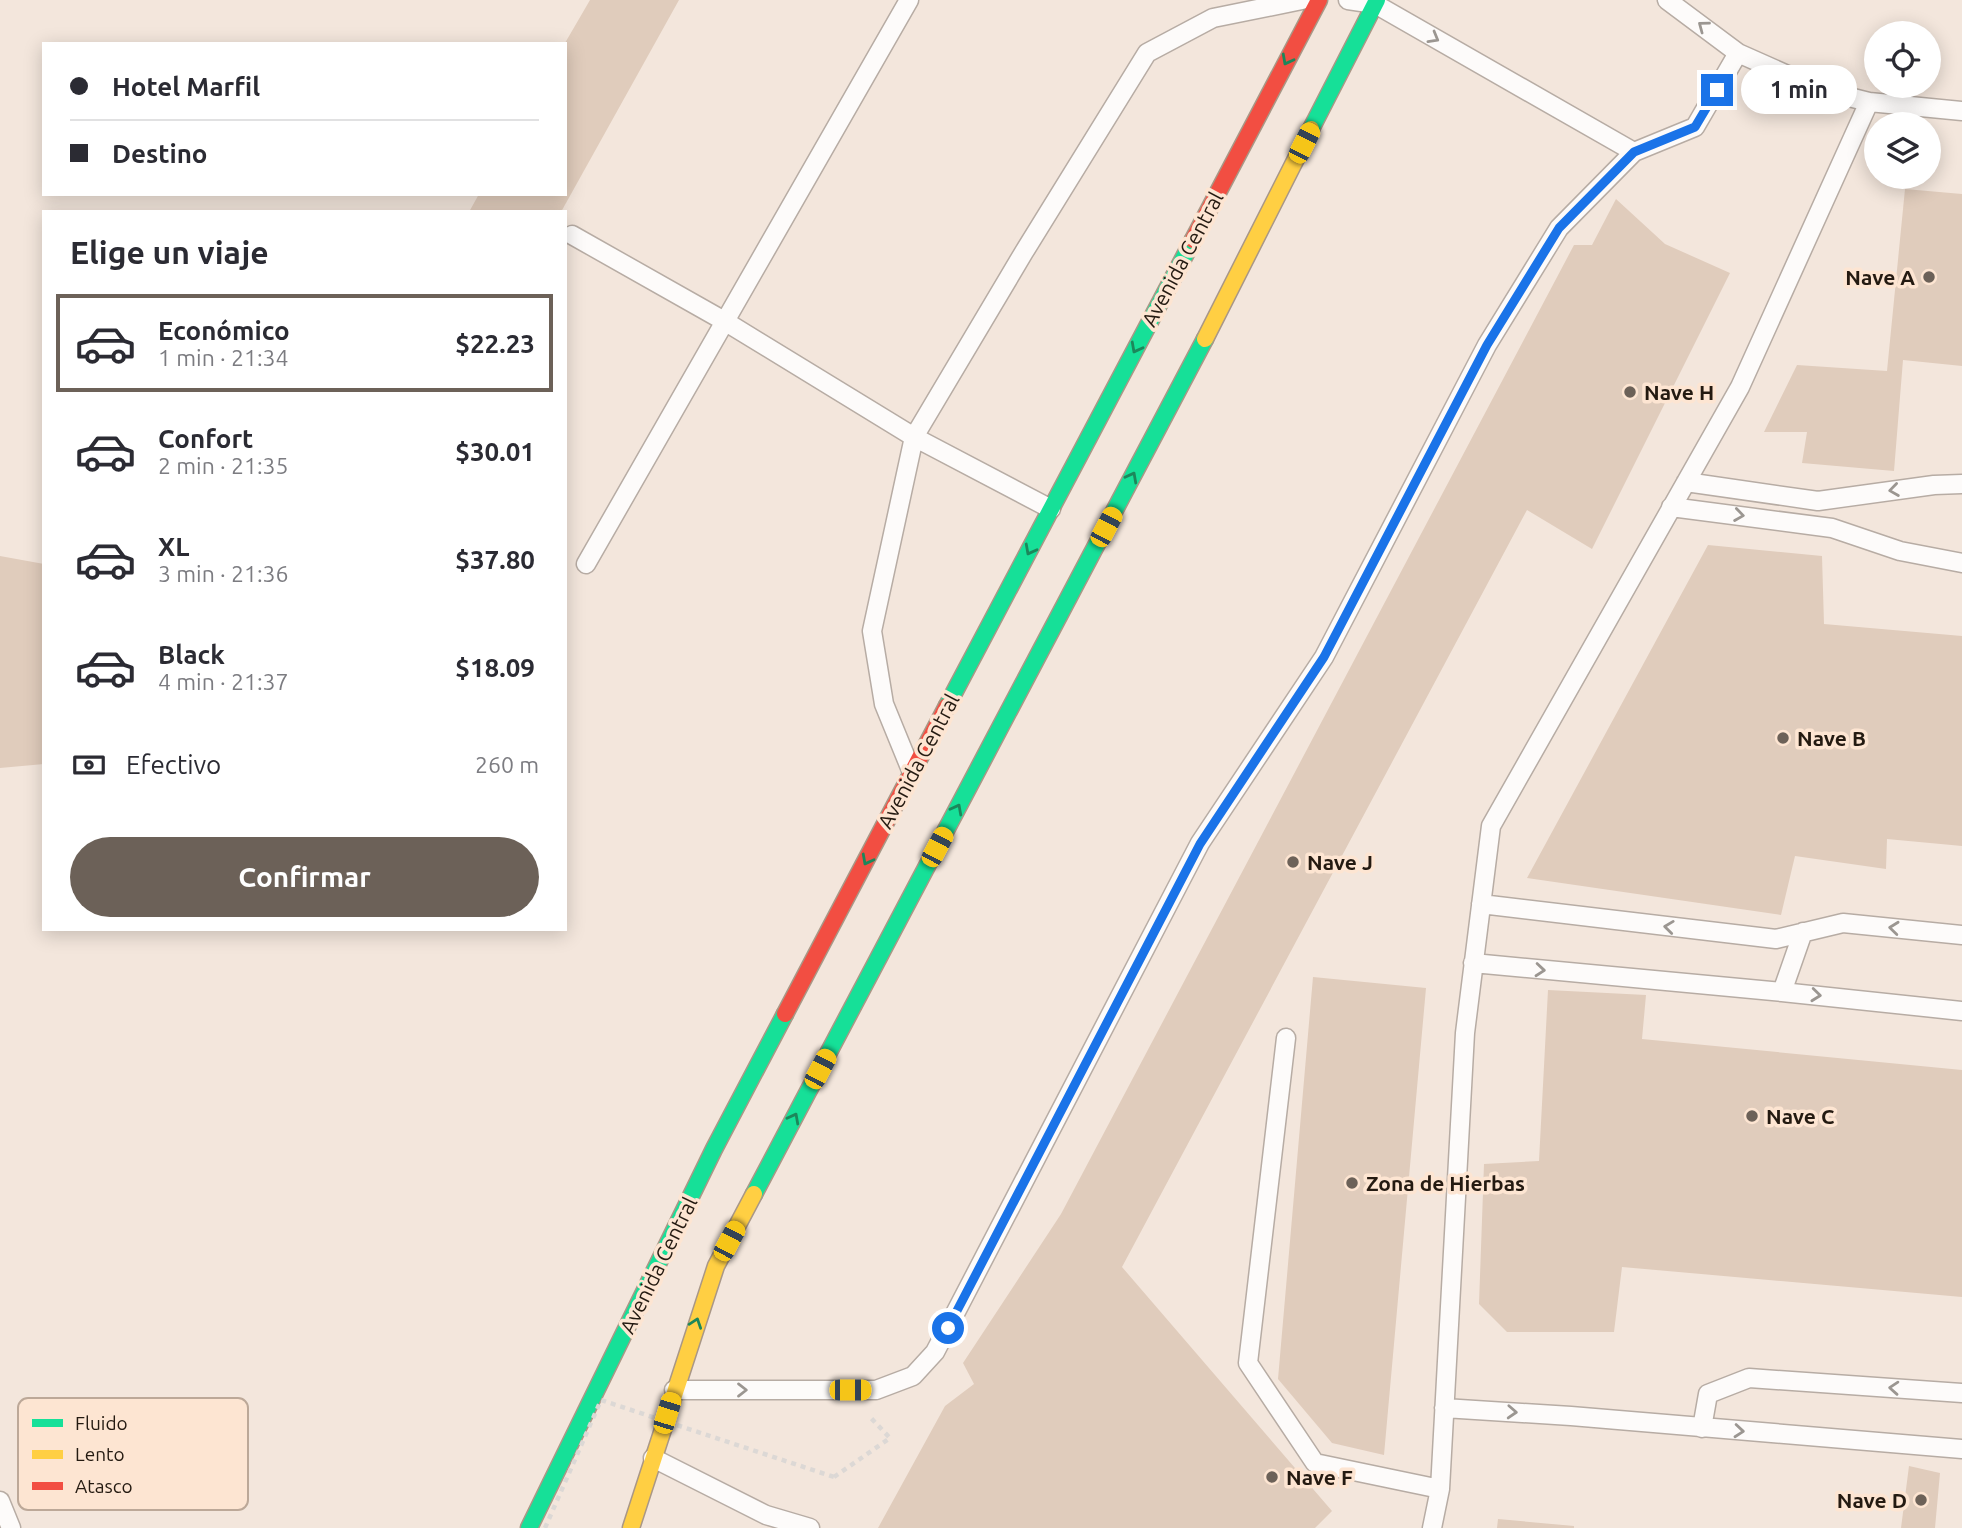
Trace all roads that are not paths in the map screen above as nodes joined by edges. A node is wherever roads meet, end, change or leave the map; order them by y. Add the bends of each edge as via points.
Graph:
1 (909, 0) edge
2 (1302, 0) edge
3 (1319, 0) edge
4 (1348, 0) edge
5 (1667, 0) edge
6 (1376, 2) edge
7 (1738, 53) junction
8 (1869, 102) junction
9 (1962, 111) edge
10 (1634, 152) junction
11 (572, 235) dead end
12 (726, 322) junction
13 (914, 437) junction
14 (1686, 482) junction
15 (1962, 484) edge
16 (1818, 501) junction
17 (1671, 507) junction
18 (1051, 509) junction
19 (1832, 528) junction
20 (1962, 563) edge
21 (586, 564) dead end
22 (912, 774) junction
23 (1481, 904) junction
24 (1803, 932) junction
25 (1962, 935) edge
26 (1472, 963) junction
27 (1782, 992) junction
28 (1962, 1011) edge
29 (1286, 1038) dead end
30 (674, 1390) junction
31 (1962, 1393) edge
32 (1444, 1408) junction
33 (1702, 1428) junction
34 (1962, 1449) edge
35 (653, 1458) junction
36 (1440, 1489) junction
37 (0, 1501) edge
38 (766, 1515) junction
39 (11, 1528) edge
40 (529, 1528) edge
41 (631, 1528) edge
42 (750, 1528) edge
43 (810, 1528) edge
44 (1432, 1528) edge

1 - 12 lane
2 - 13 lane via 1213,18 1147,53
3 -> 18 highway, Avenida Central
4 - 6 lane
7 -> 5 lane
6 -> 10 lane
30 -> 6 highway via 716,1266 1210,330
7 - 8 lane via 1821,90
7 - 10 lane via 1695,127
8 - 9 lane
8 - 14 lane via 1740,387
30 -> 10 lane via 876,1390 913,1376 935,1352 1200,844 1324,657 1487,345 1559,228
11 - 12 lane
12 - 13 lane
12 - 21 lane
13 - 18 lane
13 - 22 lane via 872,631 884,704
14 - 16 lane
14 - 17 lane
15 -> 16 lane
16 - 19 lane
17 -> 19 lane
17 - 23 lane via 1491,826
18 -> 22 highway, Avenida Central
19 - 20 lane via 1899,551
22 -> 40 highway, Avenida Central via 714,1149
24 -> 23 lane via 1776,939
23 - 26 lane
25 -> 24 lane via 1843,923
24 - 27 lane
26 -> 27 lane
26 - 32 lane
27 -> 28 lane
29 - 36 lane via 1248,1363 1315,1463
30 - 35 highway
31 -> 33 lane via 1749,1378 1708,1394
32 -> 33 lane
32 - 36 lane
33 -> 34 lane
35 - 38 lane
35 - 41 highway
36 - 44 lane
37 - 39 lane
38 - 42 lane
38 - 43 lane

